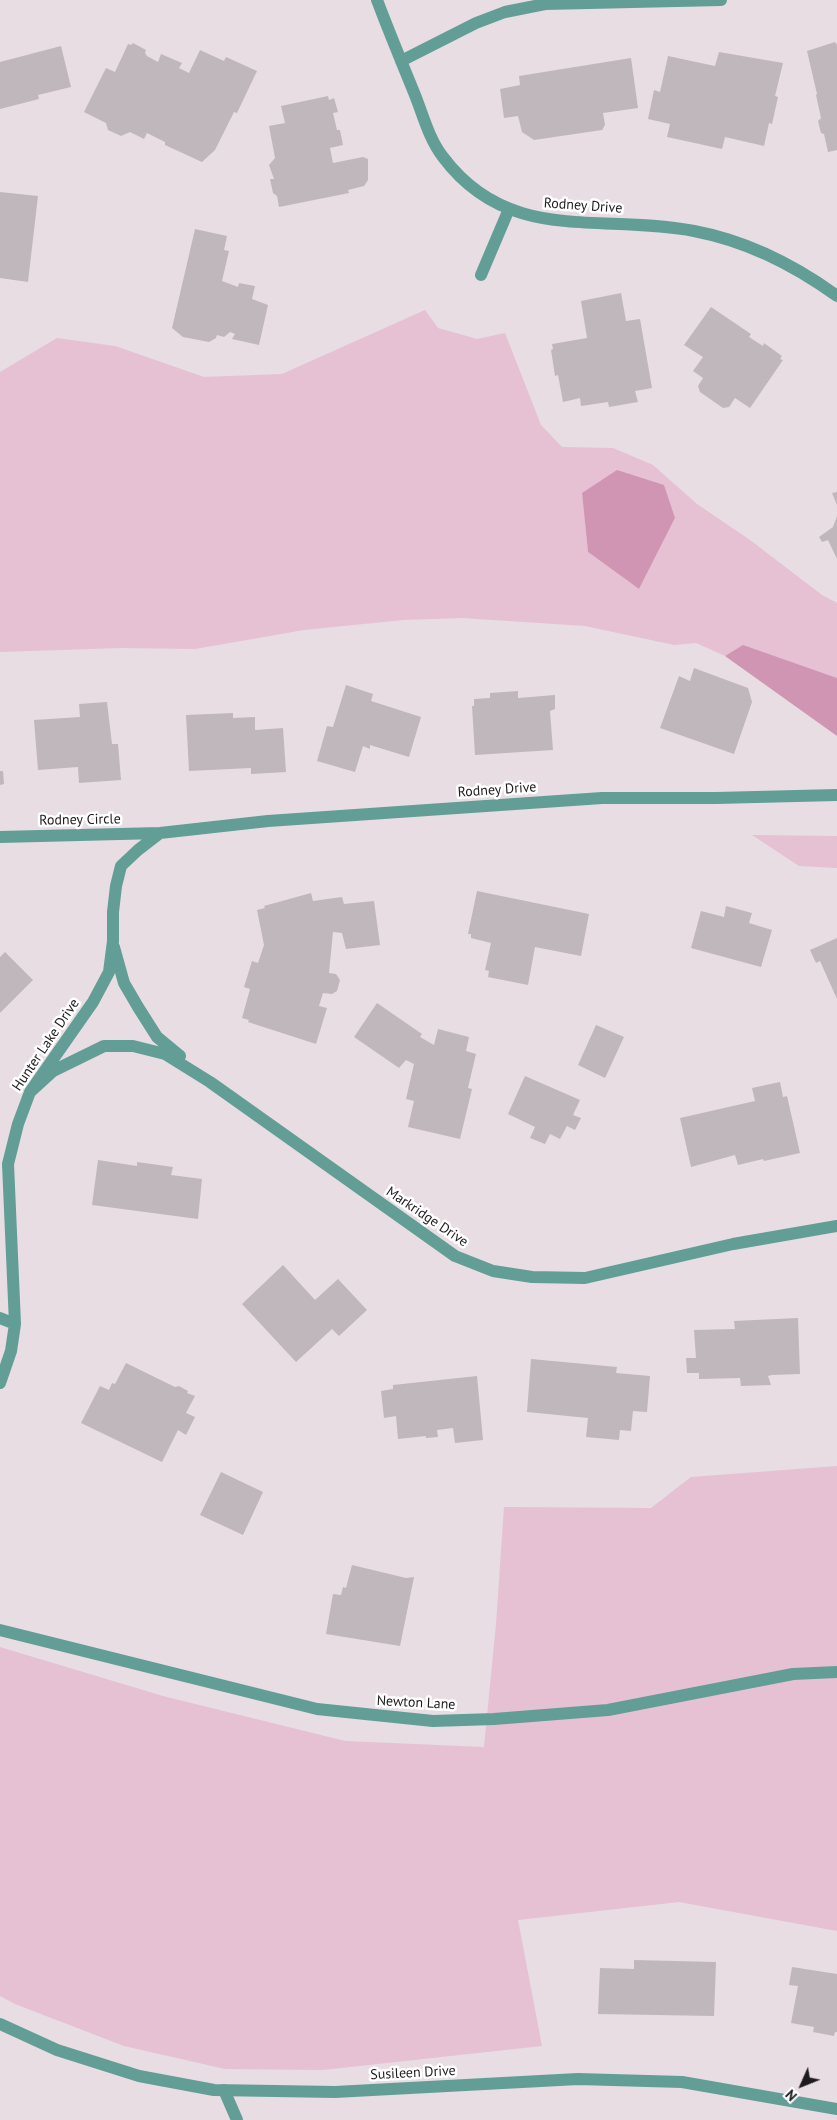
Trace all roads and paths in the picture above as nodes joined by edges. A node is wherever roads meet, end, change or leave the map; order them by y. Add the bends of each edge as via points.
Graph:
1 (377, 0) edge
2 (721, 0) edge
3 (401, 61) junction
4 (509, 209) junction
5 (481, 275) dead end
6 (837, 296) edge
7 (837, 795) edge
8 (160, 833) junction
9 (0, 837) edge
10 (113, 942) junction
11 (210, 1082) junction
12 (30, 1092) junction
13 (837, 1226) edge
14 (0, 1318) edge
15 (14, 1324) junction
16 (0, 1383) edge
17 (0, 1630) edge
18 (837, 1672) edge
19 (0, 2024) edge
20 (224, 2090) junction
21 (837, 2109) edge
22 (237, 2120) edge

1 - 3 street, Rodney Drive
2 - 3 street via 545,4 505,12 476,23
3 - 4 street, Rodney Drive via 441,155 476,192
4 - 5 street
4 - 6 street, Rodney Drive via 555,221 649,225 736,241 774,256
7 - 8 street, Rodney Drive via 602,798 268,821
8 - 9 street, Rodney Circle
8 - 10 street, Hunter Lake Drive via 121,866 113,912
10 - 11 street, Markridge Drive via 124,982 158,1037
10 - 12 street, Hunter Lake Drive via 109,972 93,1002
11 - 12 street, Markridge Drive via 165,1054 133,1046 104,1046 53,1071
11 - 13 street, Markridge Drive via 455,1256 493,1271 585,1278 733,1244
12 - 15 street, Hunter Lake Drive via 8,1164
14 - 15 street
15 - 16 street, Hunter Lake Drive via 11,1351
17 - 18 street, Newton Lane via 317,1709 433,1721 494,1720 608,1710 793,1674
19 - 20 street, Susileen Drive via 57,2050 139,2076
20 - 21 street, Susileen Drive via 335,2092 578,2079 682,2082
20 - 22 street

